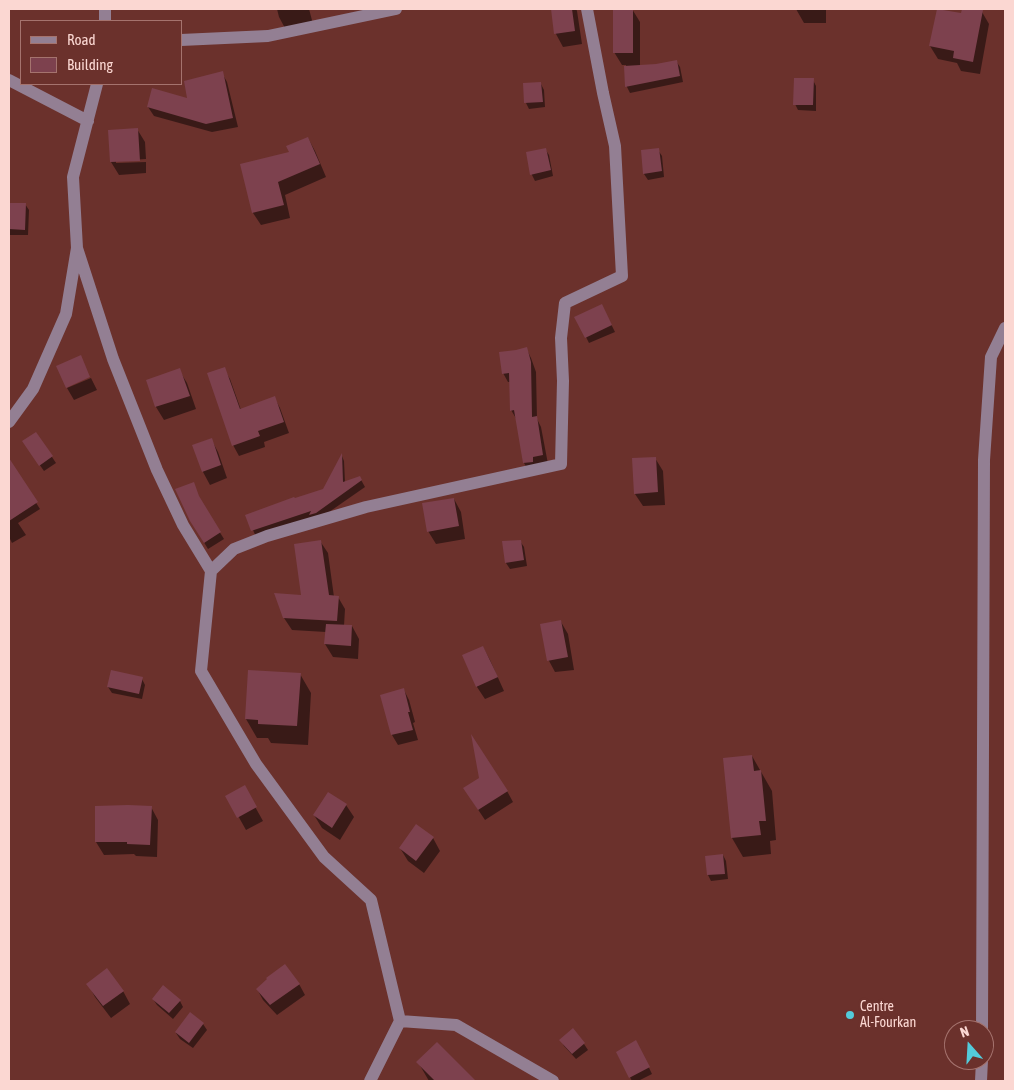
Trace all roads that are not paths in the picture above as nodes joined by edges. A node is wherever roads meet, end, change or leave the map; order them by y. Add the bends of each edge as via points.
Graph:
1 (396, 9) edge
2 (587, 9) edge
3 (182, 40) edge
4 (9, 80) edge
5 (97, 85) edge
6 (88, 121) junction
7 (77, 248) junction
8 (1005, 328) edge
9 (9, 422) edge
10 (211, 572) junction
11 (982, 1020) edge
12 (400, 1021) junction
13 (370, 1081) edge
14 (553, 1081) edge

1 - 3 street via 268,36
2 - 10 street via 615,146 622,276 565,303 561,338 561,464 366,508 267,536 234,549
4 - 6 street
5 - 6 street
6 - 7 street via 73,177
7 - 9 street via 66,314 33,390
7 - 10 street via 113,359 157,470 183,525
8 - 11 street via 990,357 984,460
10 - 12 street via 201,671 256,764 324,857 371,900
12 - 13 street
12 - 14 street via 456,1025

